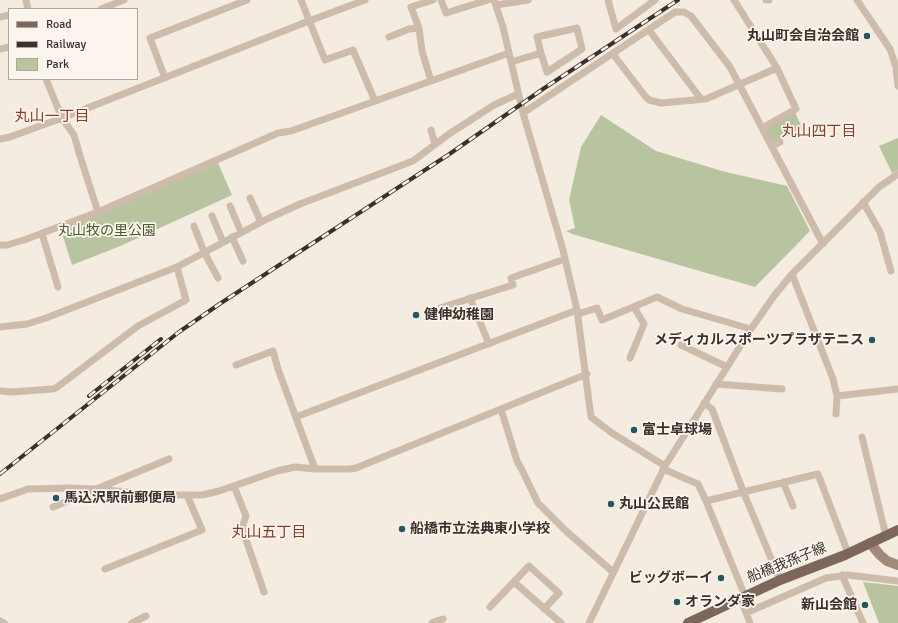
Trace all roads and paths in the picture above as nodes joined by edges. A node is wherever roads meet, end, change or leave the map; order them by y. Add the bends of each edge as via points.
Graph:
1 (124, 0) edge
2 (247, 0) edge
3 (301, 0) edge
4 (365, 0) edge
5 (433, 0) edge
6 (441, 0) edge
7 (488, 0) edge
8 (528, 0) edge
9 (608, 0) edge
10 (655, 0) edge
11 (734, 0) edge
12 (857, 0) edge
13 (495, 2) edge
14 (104, 8) edge
15 (309, 20) junction
16 (419, 28) junction
17 (648, 30) junction
18 (389, 37) dead end
19 (510, 53) junction
20 (541, 53) junction
21 (613, 54) junction
22 (511, 62) junction
23 (897, 67) edge
24 (777, 68) junction
25 (165, 78) junction
26 (46, 80) edge
27 (431, 81) junction
28 (739, 83) junction
29 (898, 86) edge
30 (518, 94) junction
31 (701, 99) junction
32 (375, 101) junction
33 (523, 113) junction
34 (62, 118) junction
35 (762, 128) junction
36 (431, 130) dead end
37 (0, 139) edge
38 (780, 142) dead end
39 (435, 144) junction
40 (772, 146) junction
41 (898, 174) edge
42 (250, 198) dead end
43 (864, 202) junction
44 (230, 206) dead end
45 (98, 212) junction
46 (212, 216) dead end
47 (261, 222) junction
48 (194, 226) dead end
49 (241, 232) junction
50 (42, 234) junction
51 (232, 237) junction
52 (223, 242) junction
53 (823, 244) junction
54 (0, 245) edge
55 (204, 252) junction
56 (565, 259) junction
57 (243, 261) dead end
58 (177, 267) junction
59 (891, 271) dead end
60 (792, 274) junction
61 (218, 278) dead end
62 (58, 287) dead end
63 (470, 298) junction
64 (634, 307) junction
65 (440, 308) dead end
66 (578, 312) junction
67 (0, 327) edge
68 (751, 329) junction
69 (489, 344) junction
70 (681, 345) dead end
71 (630, 358) dead end
72 (236, 365) dead end
73 (727, 367) junction
74 (587, 374) junction
75 (716, 384) junction
76 (782, 389) dead end
77 (898, 389) edge
78 (0, 391) edge
79 (837, 396) junction
80 (704, 403) junction
81 (501, 409) junction
82 (836, 414) dead end
83 (296, 417) junction
84 (862, 437) dead end
85 (169, 459) dead end
86 (664, 467) junction
87 (314, 469) junction
88 (783, 482) junction
89 (234, 486) junction
90 (97, 489) junction
91 (743, 491) junction
92 (188, 495) junction
93 (0, 499) edge
94 (706, 501) junction
95 (793, 506) dead end
96 (53, 507) dead end
97 (898, 530) edge
98 (886, 536) junction
99 (870, 543) junction
100 (848, 553) junction
101 (898, 565) edge
102 (105, 569) dead end
103 (613, 572) junction
104 (842, 575) junction
105 (780, 580) junction
106 (898, 581) edge
107 (514, 582) junction
108 (264, 592) dead end
109 (743, 597) junction
110 (490, 608) dead end
111 (544, 609) junction
112 (746, 613) junction
113 (146, 616) dead end
114 (443, 620) dead end
115 (0, 621) edge
116 (4, 623) edge
117 (132, 623) edge
118 (432, 623) edge
119 (561, 623) edge
120 (589, 623) edge
121 (688, 623) edge
122 (750, 623) edge
123 (863, 623) edge

1 - 14 street
2 - 25 street via 150,38
3 - 15 street
4 - 15 street
5 - 16 street via 411,7
6 - 7 street via 446,13
8 - 13 street
9 - 10 street via 616,28
11 - 24 street
12 - 23 street via 887,44
13 - 19 street
15 - 25 street
15 - 32 street via 325,60 353,50
16 - 18 street
16 - 27 street via 422,51
17 - 21 street
17 - 28 street via 675,12 684,12 691,16 730,67
17 - 31 street
19 - 22 street
19 - 27 street
20 - 20 street via 537,37 577,28 582,50 547,72
20 - 22 street
21 - 31 street via 649,100 660,103
21 - 33 street
22 - 30 street
23 - 29 street
24 - 28 street
24 - 35 street via 796,110
25 - 34 street
26 - 34 street
27 - 32 street
28 - 31 street
28 - 35 street
30 - 33 street
30 - 39 street via 494,104
32 - 45 street via 291,131 278,133
33 - 56 street
34 - 37 street
34 - 45 street via 74,135
35 - 40 street
36 - 39 street
38 - 40 street
39 - 47 street via 413,161 300,204
40 - 53 street
41 - 43 street via 879,187
42 - 47 street
43 - 53 street
43 - 59 street via 880,232
44 - 49 street
45 - 50 street
46 - 52 street
47 - 49 street
48 - 55 street
49 - 51 street
50 - 54 street
50 - 62 street
51 - 52 street
51 - 57 street
52 - 55 street
53 - 60 street
55 - 58 street
55 - 61 street
56 - 63 street via 510,278 513,284
56 - 66 street
58 - 67 street via 46,318 27,324
58 - 78 street via 186,300 138,326 56,388
60 - 68 street
60 - 79 street via 833,379
63 - 65 street
63 - 69 street
64 - 66 street via 602,320 597,308
64 - 68 street via 657,297 682,309
64 - 71 street via 644,324
66 - 69 street
66 - 74 street
68 - 73 street
69 - 83 street
70 - 73 street
72 - 83 street via 273,351
73 - 75 street
74 - 81 street
74 - 86 street via 591,417
75 - 76 street
75 - 80 street
77 - 79 street
79 - 82 street
80 - 86 street
80 - 91 street via 712,409
81 - 87 street via 356,468
81 - 103 street via 517,461 538,503
83 - 87 street
84 - 98 street
85 - 90 street
86 - 94 street via 698,484
86 - 103 street
87 - 89 street via 295,467
88 - 91 street
88 - 95 street
88 - 100 street via 818,474
89 - 92 street via 202,495
89 - 108 street via 246,516 242,528
90 - 92 street via 157,495
90 - 93 street via 28,489
90 - 96 street
91 - 94 street
91 - 105 street
92 - 102 street via 202,530
94 - 109 street
97 - 98 main road, 船橋我孫子線
98 - 99 main road, 船橋我孫子線
99 - 100 main road, 船橋我孫子線
99 - 101 street via 887,561
100 - 105 main road, 船橋我孫子線
103 - 120 street
104 - 106 street
104 - 112 street via 826,578
104 - 123 street
105 - 109 main road, 船橋我孫子線
107 - 110 street
107 - 111 street
107 - 111 street via 529,566 559,593
109 - 112 street
109 - 121 main road, 船橋我孫子線
111 - 119 street
112 - 122 street
113 - 117 street
114 - 118 street
115 - 116 street

